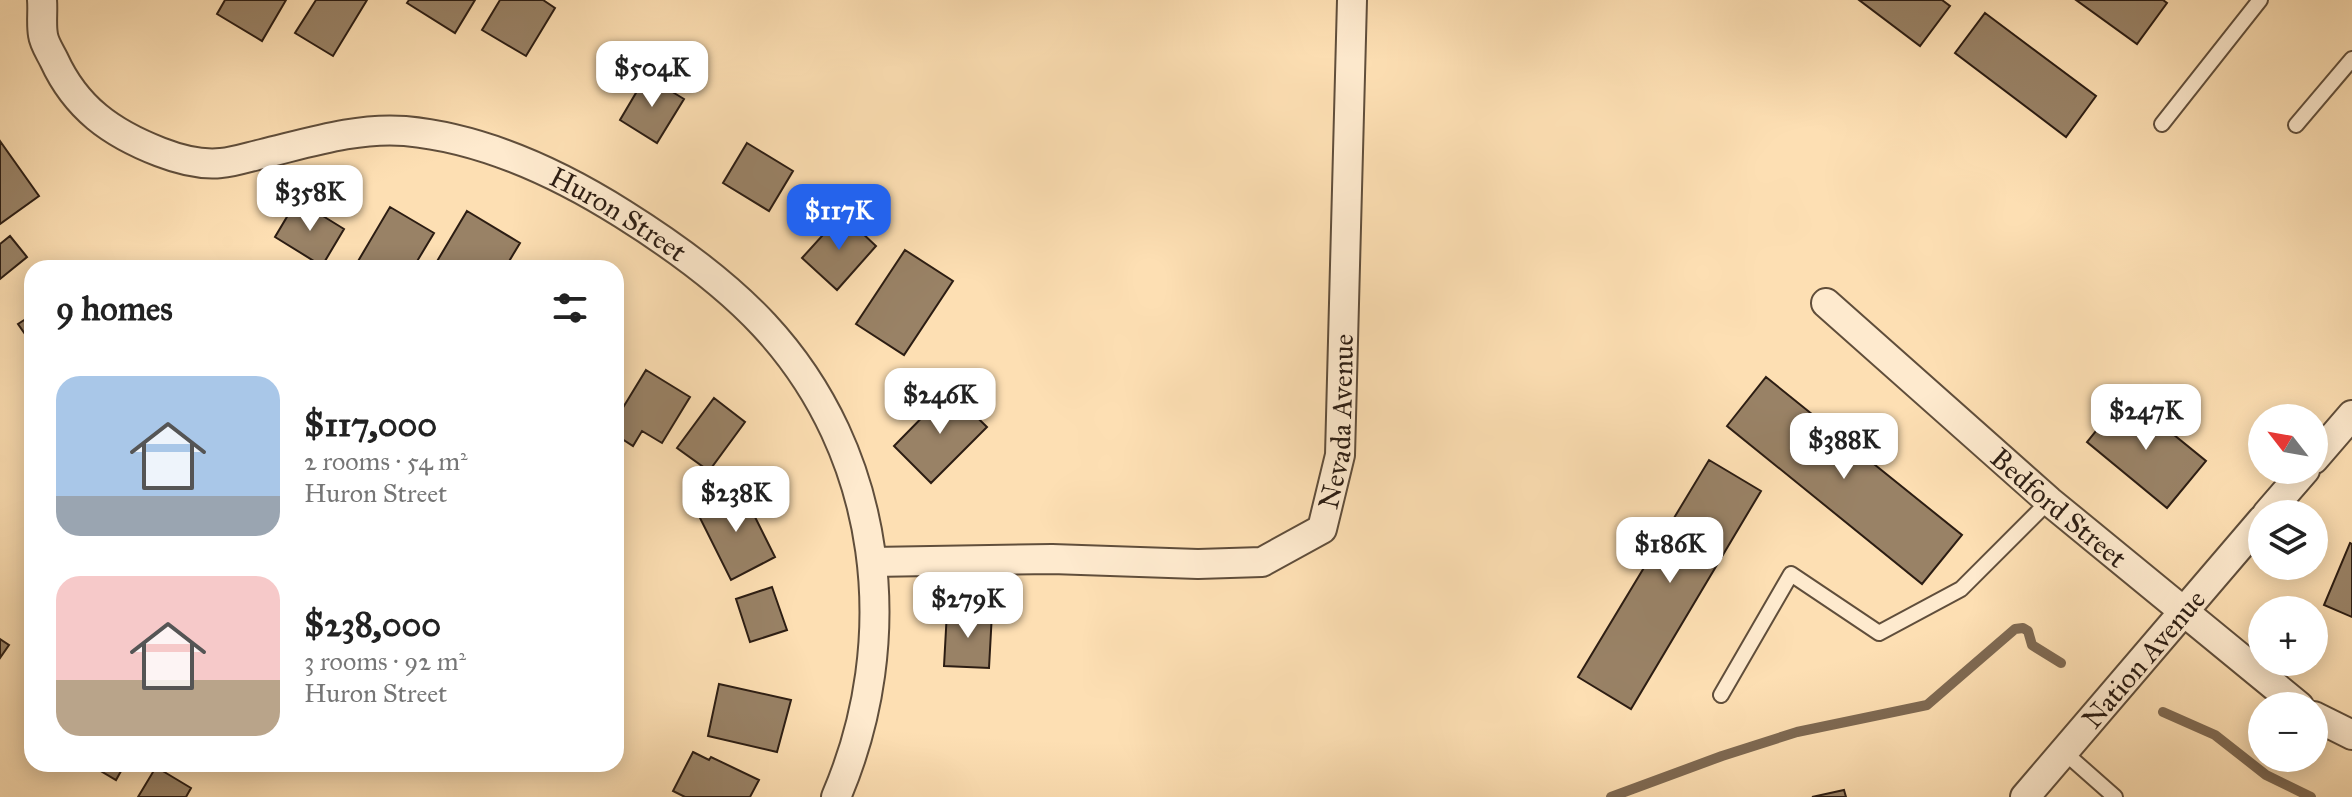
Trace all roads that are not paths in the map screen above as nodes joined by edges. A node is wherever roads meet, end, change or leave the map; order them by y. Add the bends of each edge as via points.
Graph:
1 (42, 0) edge
2 (1352, 0) edge
3 (2260, 0) edge
4 (2352, 59) edge
5 (2162, 124) dead end
6 (2296, 125) dead end
7 (1826, 303) dead end
8 (2352, 415) edge
9 (2328, 443) edge
10 (2293, 484) edge
11 (2279, 500) edge
12 (2049, 501) junction
13 (2248, 536) edge
14 (872, 562) junction
15 (2183, 612) junction
16 (2282, 692) edge
17 (1721, 695) dead end
18 (2328, 723) edge
19 (2352, 735) edge
20 (2064, 752) junction
21 (836, 797) edge
22 (2025, 797) edge
23 (2115, 797) edge

1 - 14 street, Huron Street via 43,35 79,102 102,123 159,152 220,163 327,138 405,131 475,144 596,197 689,257 764,325 825,412 853,472
2 - 14 street, Nevada Avenue via 1340,455 1322,529 1262,562
3 - 5 lane
4 - 6 lane
7 - 12 street, Bedford Street
8 - 9 street
10 - 11 street
12 - 15 street, Bedford Street
12 - 17 lane via 1961,589 1879,633 1791,574
13 - 15 street, Nation Avenue
14 - 21 street, Huron Street via 873,653 864,714
15 - 16 street, Bedford Street
15 - 20 street, Nation Avenue
18 - 19 street
20 - 22 street, Nation Avenue
20 - 23 lane

